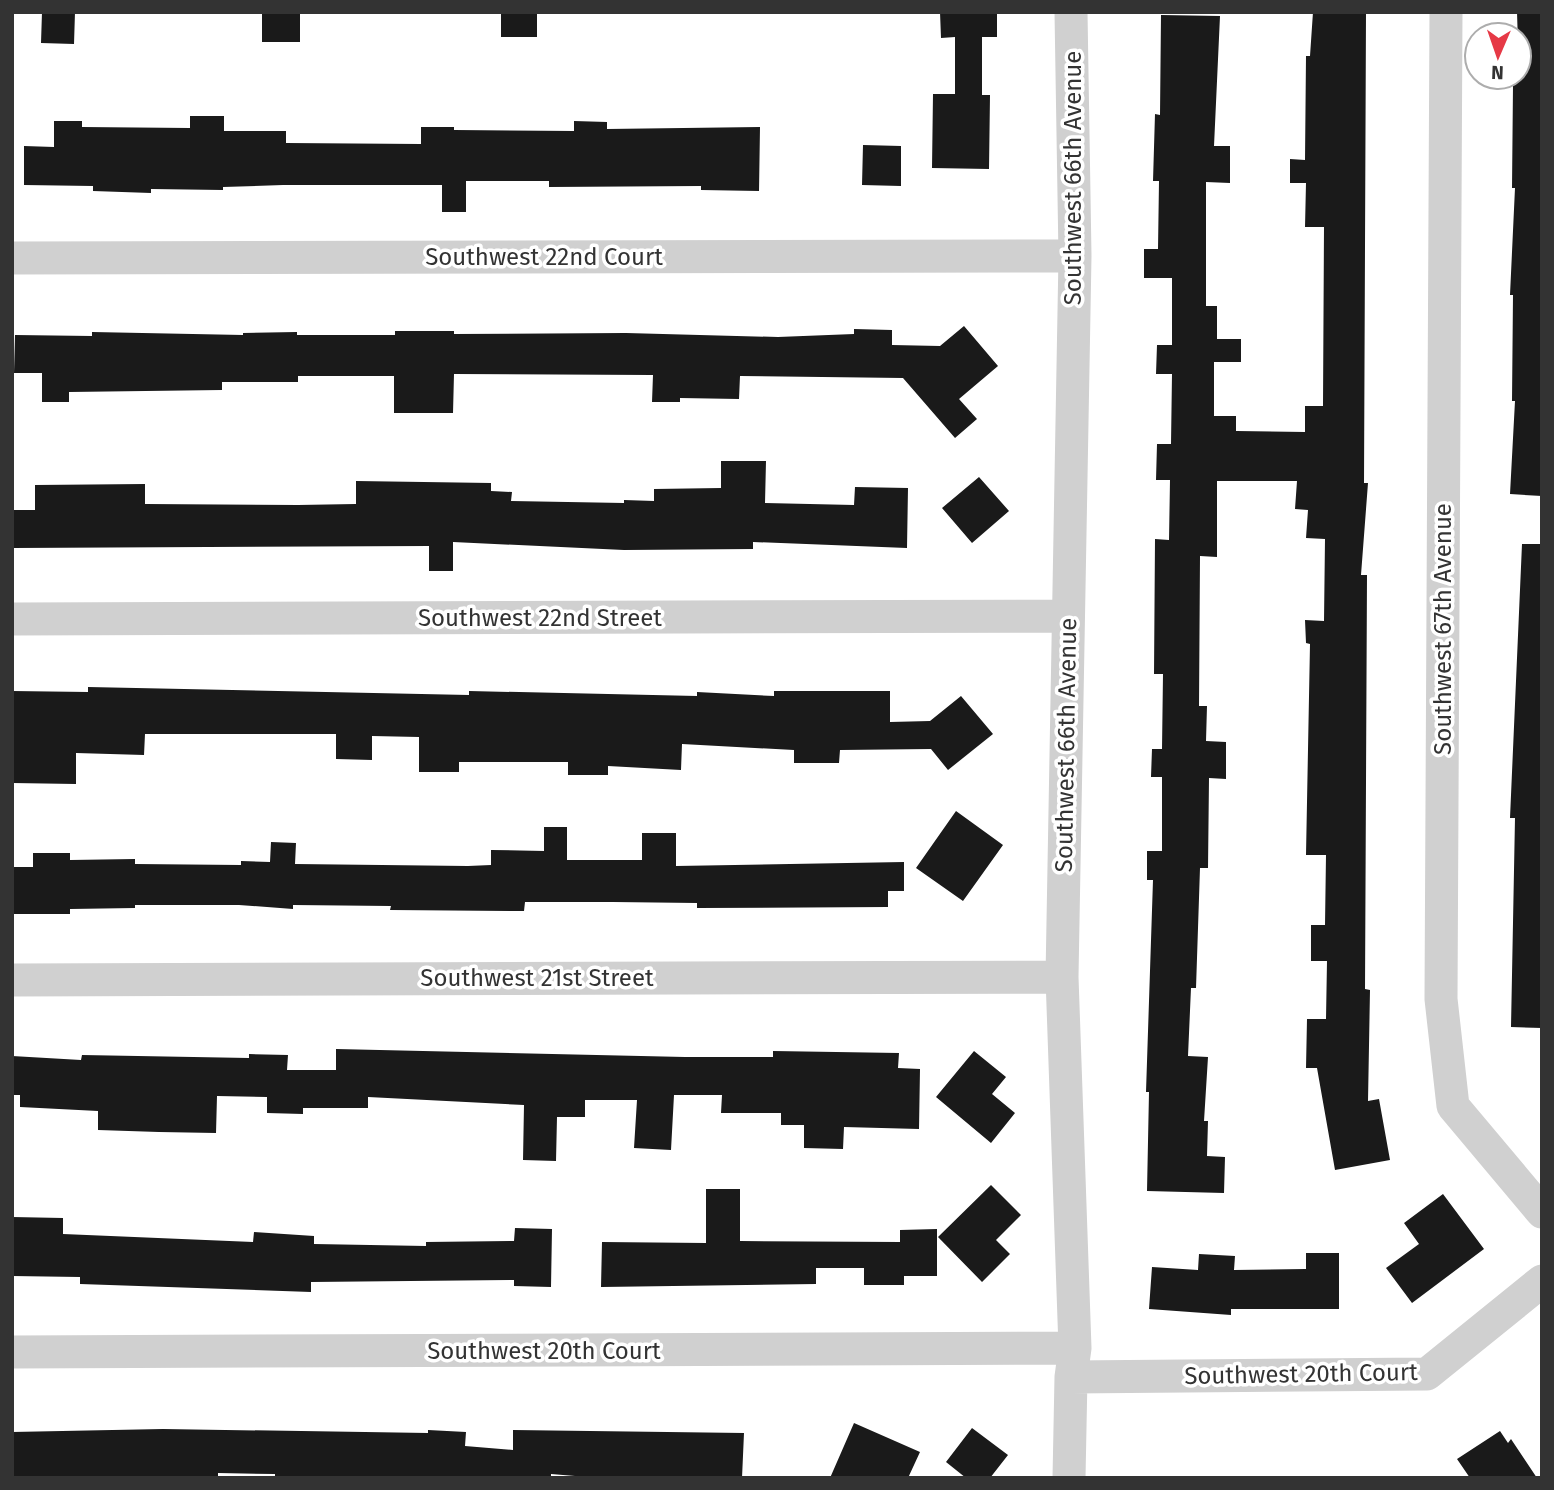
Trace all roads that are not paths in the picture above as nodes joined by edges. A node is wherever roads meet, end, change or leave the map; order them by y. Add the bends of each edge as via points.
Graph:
1 (1071, 12) edge
2 (1446, 12) edge
3 (1075, 256) junction
4 (12, 258) edge
5 (1068, 616) junction
6 (12, 619) edge
7 (1062, 977) junction
8 (12, 980) edge
9 (1542, 1212) edge
10 (1542, 1281) edge
11 (12, 1352) edge
12 (1073, 1363) junction
13 (1069, 1478) edge

1 - 3 street, Southwest 66th Avenue
2 - 9 street, Southwest 67th Avenue via 1441,999 1453,1106
3 - 4 street, Southwest 22nd Court
3 - 5 street, Southwest 66th Avenue
5 - 6 street, Southwest 22nd Street
5 - 7 street, Southwest 66th Avenue
7 - 8 street, Southwest 21st Street
7 - 12 street, Southwest 66th Avenue
10 - 12 street, Southwest 20th Court via 1427,1374
11 - 12 street, Southwest 20th Court
12 - 13 street, Southwest 66th Avenue

